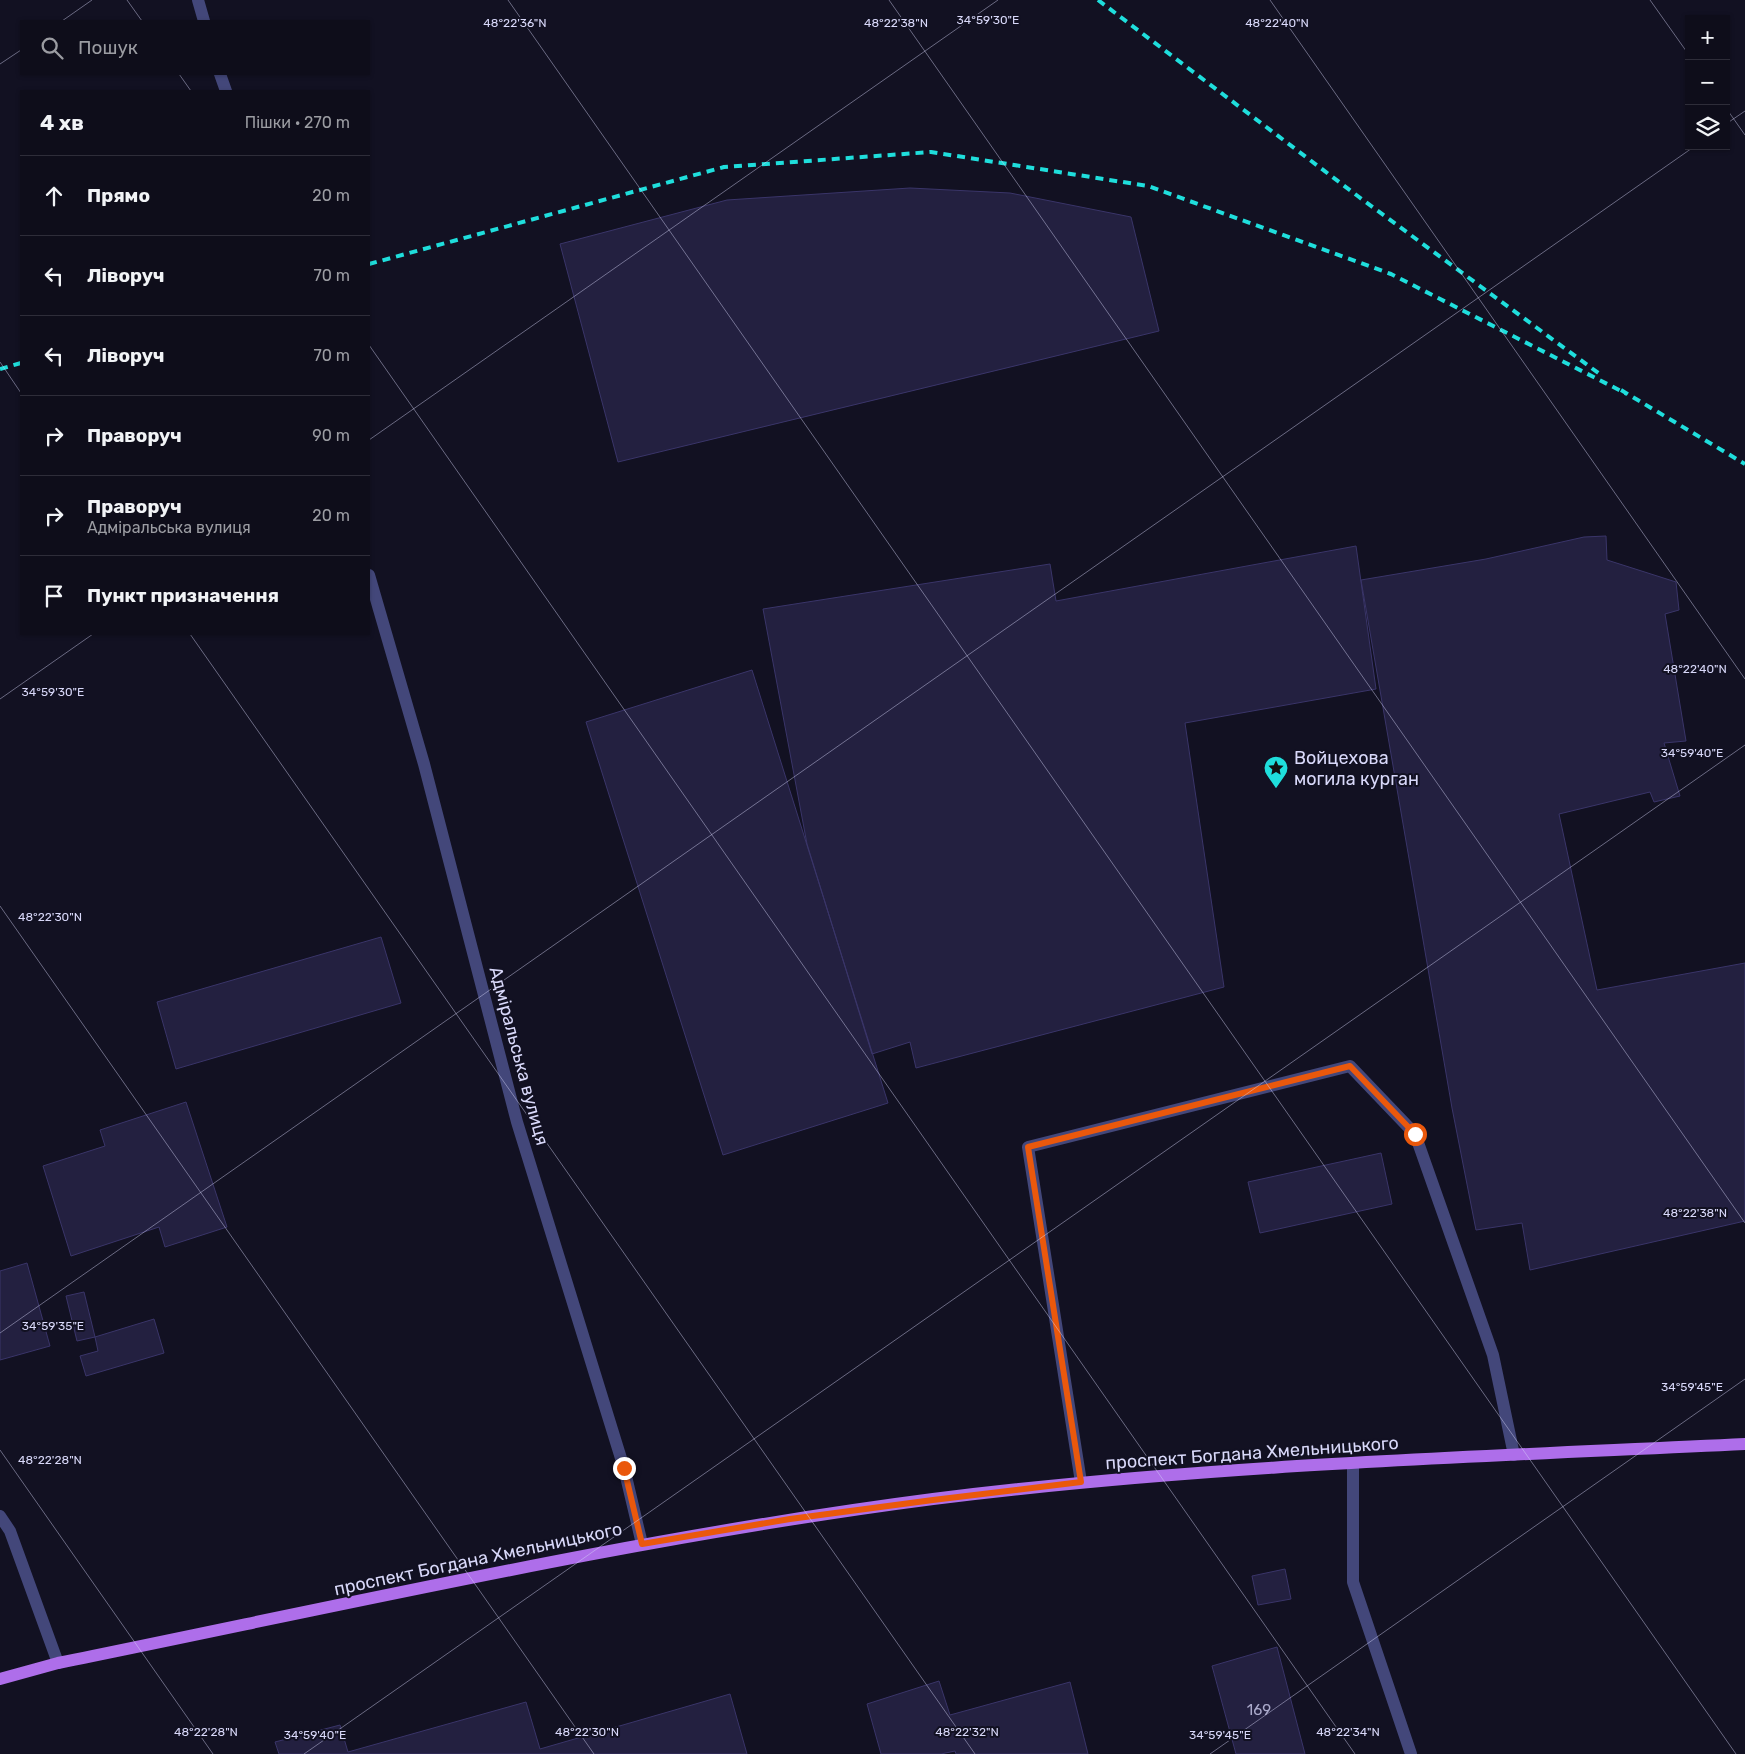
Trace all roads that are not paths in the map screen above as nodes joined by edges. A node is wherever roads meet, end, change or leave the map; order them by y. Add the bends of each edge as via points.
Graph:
1 (198, 0) edge
2 (204, 20) edge
3 (220, 75) edge
4 (226, 90) edge
5 (370, 578) edge
6 (1745, 1444) edge
7 (1514, 1455) junction
8 (1354, 1463) junction
9 (1081, 1482) junction
10 (0, 1516) edge
11 (642, 1544) junction
12 (58, 1663) junction
13 (0, 1680) edge
14 (1411, 1754) edge

1 - 2 street
3 - 4 street
5 - 11 street, Адміральська вулиця via 424,764 517,1122 624,1468
6 - 7 main road, проспект Богдана Хмельницького
7 - 8 main road, проспект Богдана Хмельницького
7 - 9 street via 1493,1355 1415,1134 1350,1066 1028,1147
8 - 9 main road, проспект Богдана Хмельницького
8 - 14 street via 1353,1582
9 - 11 main road, проспект Богдана Хмельницького via 800,1518
10 - 12 street via 10,1530
11 - 12 main road, проспект Богдана Хмельницького
12 - 13 main road, проспект Богдана Хмельницького

